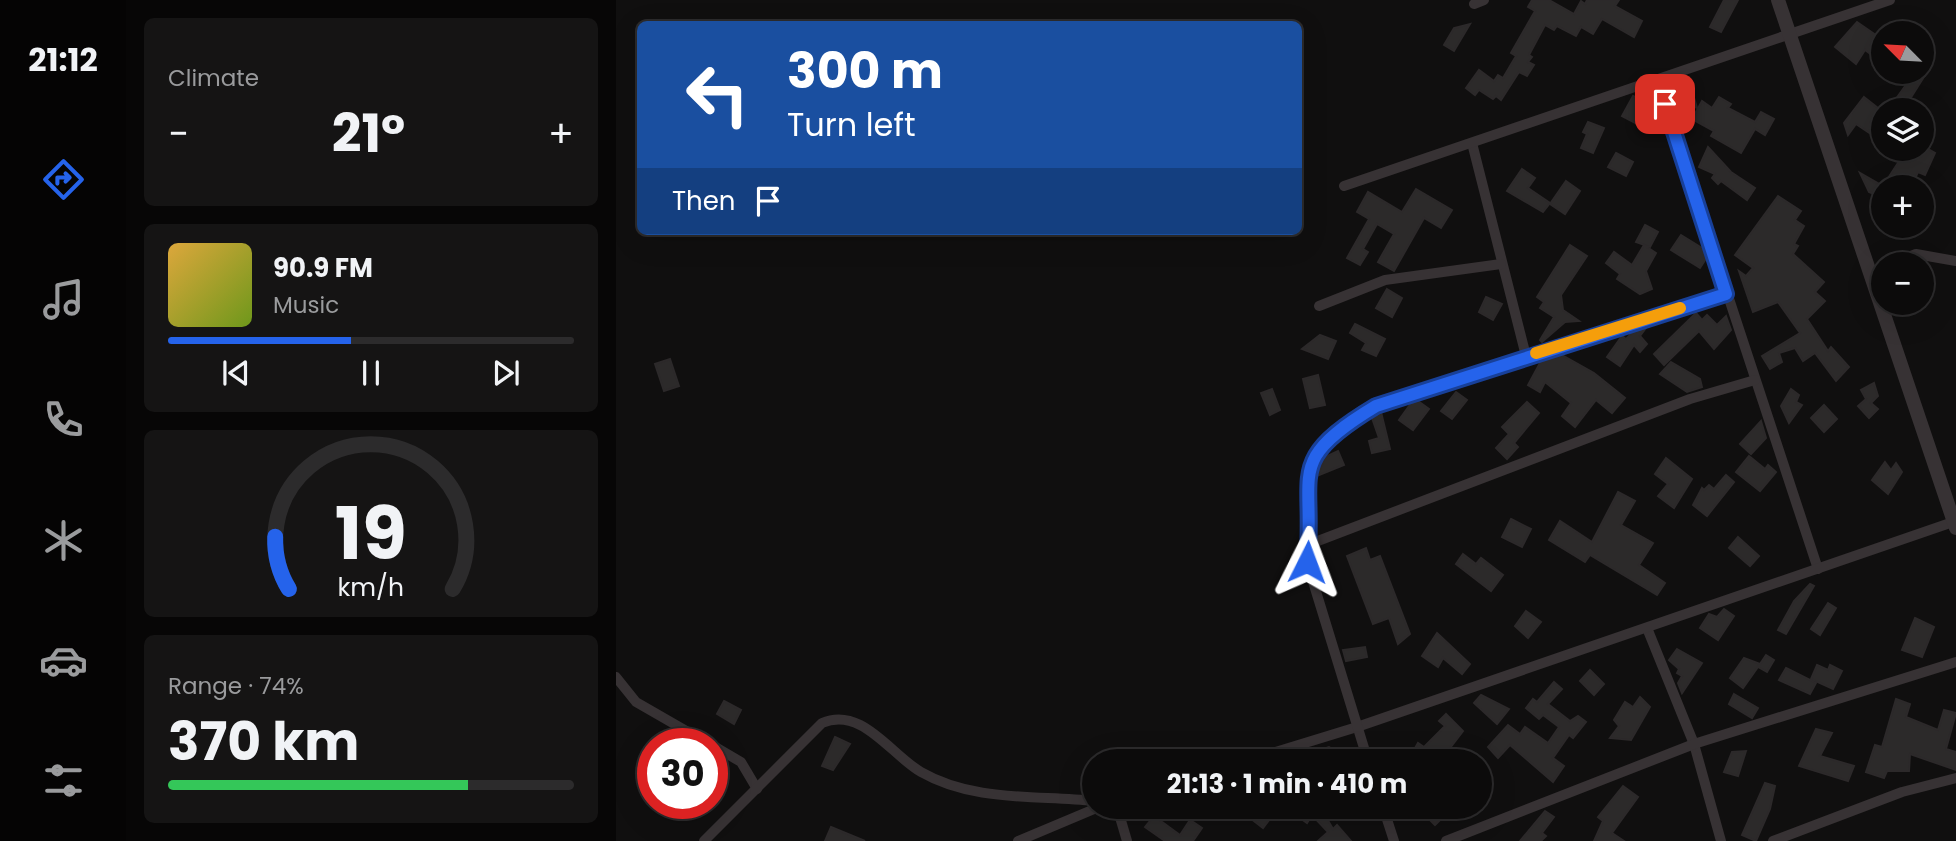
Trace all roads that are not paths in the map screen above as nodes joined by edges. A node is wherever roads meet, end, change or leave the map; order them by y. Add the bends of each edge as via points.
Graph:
1 (1778, 0) edge
2 (1890, 0) edge
3 (1789, 33) junction
4 (1657, 80) junction
5 (1472, 143) junction
6 (1344, 186) dead end
7 (1871, 254) edge
8 (1934, 257) edge
9 (1956, 261) edge
10 (1501, 264) junction
11 (1726, 294) junction
12 (1318, 306) dead end
13 (1891, 315) edge
14 (1526, 356) junction
15 (1755, 380) junction
16 (1955, 524) edge
17 (1310, 544) junction
18 (1818, 569) junction
19 (1647, 628) junction
20 (1956, 662) edge
21 (616, 677) edge
22 (1357, 727) junction
23 (681, 728) edge
24 (1694, 744) junction
25 (1285, 749) edge
26 (1364, 749) edge
27 (728, 755) edge
28 (1956, 778) edge
29 (757, 789) junction
30 (1082, 800) edge
31 (1082, 814) edge
32 (1121, 819) edge
33 (1387, 819) edge
34 (704, 841) edge
35 (1018, 841) edge
36 (1127, 841) edge
37 (1394, 841) edge
38 (1446, 841) edge
39 (1721, 841) edge
40 (1773, 841) edge

1 - 3 street
2 - 3 street
3 - 4 street
3 - 7 street
4 - 5 street
4 - 11 street
5 - 6 street
5 - 10 street
8 - 9 street
10 - 12 street via 1385,280
10 - 14 street
11 - 14 street
11 - 15 street
13 - 16 street
14 - 17 street via 1376,406 1339,428 1310,465 1306,488
15 - 17 street via 1690,399
15 - 18 street
16 - 18 street
17 - 22 street via 1307,562
18 - 19 street
19 - 22 street
19 - 24 street
20 - 24 street
21 - 23 street via 636,702
22 - 25 street
22 - 26 street
24 - 38 street
24 - 39 street
27 - 29 street via 741,762
28 - 40 street via 1902,792
29 - 30 street via 822,723 836,717 852,721 919,771 946,785 991,795
29 - 34 street
31 - 35 street
32 - 36 street
33 - 37 street

